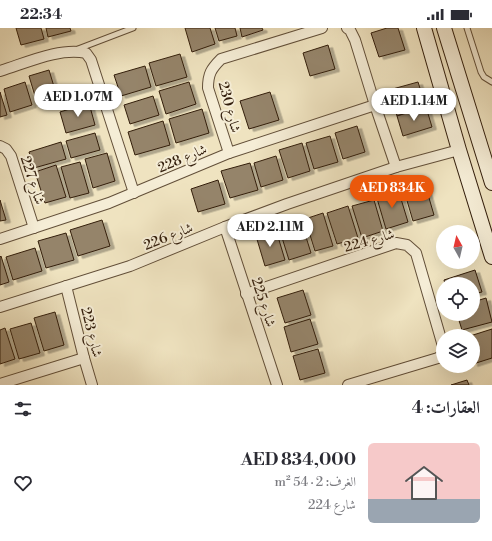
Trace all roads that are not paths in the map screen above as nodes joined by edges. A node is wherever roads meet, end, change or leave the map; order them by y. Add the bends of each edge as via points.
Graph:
1 (133, 28) edge
2 (322, 28) edge
3 (347, 28) edge
4 (424, 28) edge
5 (444, 28) edge
6 (467, 28) edge
7 (75, 51) junction
8 (0, 71) edge
9 (492, 82) edge
10 (375, 105) junction
11 (0, 146) edge
12 (459, 150) junction
13 (229, 153) junction
14 (396, 167) junction
15 (492, 183) edge
16 (134, 193) junction
17 (225, 227) junction
18 (34, 228) junction
19 (0, 239) edge
20 (492, 257) edge
21 (66, 286) junction
22 (246, 294) junction
23 (0, 306) edge
24 (84, 358) junction
25 (0, 384) edge
26 (92, 385) edge
27 (277, 385) edge
28 (348, 385) edge

1 - 7 lane
2 - 13 street, شارع 230 via 221,59 212,68 208,88
3 - 10 street via 355,40
4 - 12 street
5 - 15 street
6 - 9 lane via 481,72
7 - 8 street via 61,52
7 - 16 street via 86,53 91,60
10 - 13 street, شارع 228
10 - 14 street
11 - 18 street, شارع 227 via 11,156
12 - 14 street, شارع 226
12 - 20 street
13 - 16 street, شارع 228
14 - 17 street, شارع 226
16 - 18 street, شارع 228
17 - 21 street, شارع 226 via 130,266
17 - 22 street, شارع 225
18 - 19 street, شارع 228
21 - 23 street, شارع 226
21 - 24 street, شارع 223
22 - 27 street, شارع 225
22 - 28 street, شارع 224 via 396,243 408,245 416,253 443,346 443,354 438,358
24 - 25 street
24 - 26 street, شارع 223

